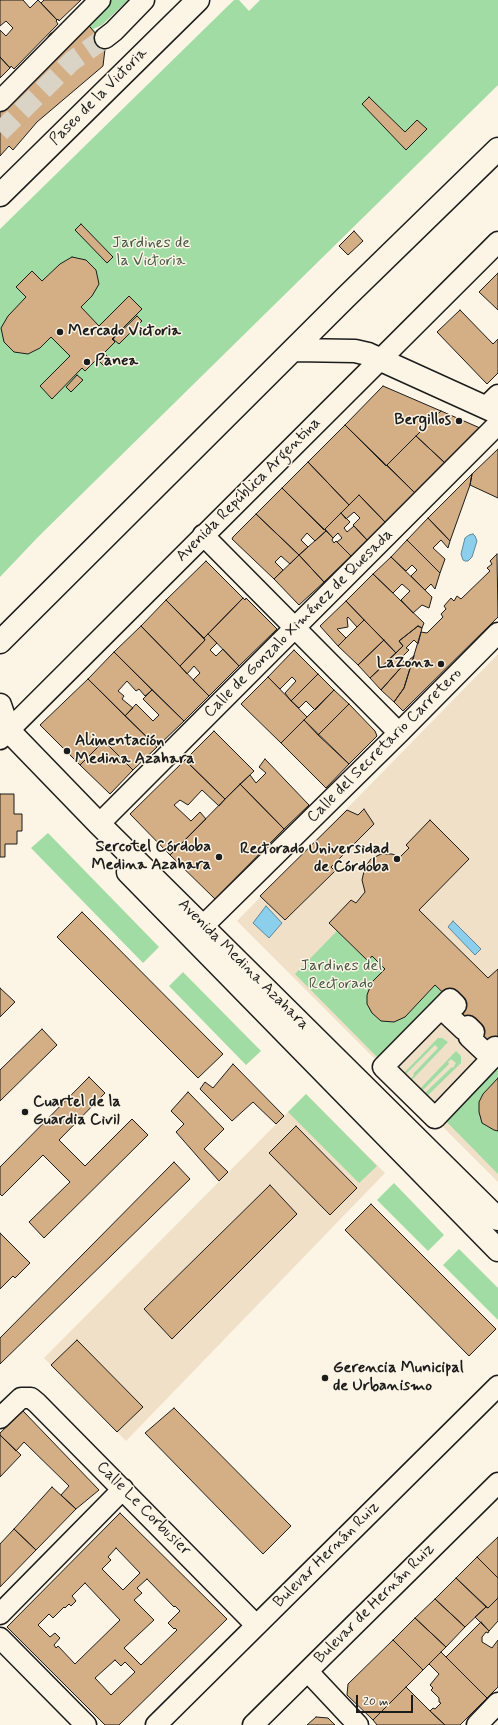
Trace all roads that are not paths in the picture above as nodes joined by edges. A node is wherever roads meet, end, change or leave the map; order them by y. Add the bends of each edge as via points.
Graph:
1 (100, 0) edge
2 (144, 0) edge
3 (189, 2) edge
4 (105, 38) tunnel mouth
5 (0, 101) edge
6 (498, 149) edge
7 (0, 195) edge
8 (498, 242) edge
9 (294, 350) junction
10 (381, 359) junction
11 (495, 410) edge
12 (203, 535) junction
13 (295, 628) junction
14 (498, 633) edge
15 (0, 642) edge
16 (0, 705) edge
17 (399, 733) junction
18 (3, 737) edge
19 (100, 824) junction
20 (204, 926) junction
21 (498, 1052) edge
22 (498, 1219) edge
23 (498, 1250) edge
24 (498, 1386) edge
25 (498, 1398) edge
26 (0, 1418) edge
27 (498, 1483) edge
28 (123, 1489) junction
29 (498, 1493) edge
30 (0, 1614) edge
31 (256, 1625) junction
32 (0, 1638) edge
33 (312, 1676) junction
34 (498, 1704) edge
35 (355, 1724) edge
36 (86, 1725) edge
37 (156, 1725) edge
38 (162, 1725) edge
39 (253, 1725) edge
40 (263, 1725) edge
41 (476, 1725) edge

1 - 5 street
2 - 4 street
3 - 7 main road, Paseo de la Victoria
6 - 9 main road
8 - 10 street, Avenida República Argentina
9 - 10 main road via 355,351
9 - 15 main road
10 - 11 main road
10 - 12 street, Avenida República Argentina
11 - 13 street, Calle de Gonzalo Ximénez de Quesada
12 - 13 street
12 - 18 street, Avenida República Argentina
13 - 17 street
13 - 19 street, Calle de Gonzalo Ximénez de Quesada
14 - 17 street, Calle del Secretario Carretero
16 - 18 main road, Avenida Medina Azahara
17 - 20 street, Calle del Secretario Carretero
18 - 19 main road, Avenida Medina Azahara
18 - 23 main road, Avenida Medina Azahara
19 - 20 main road, Avenida Medina Azahara
20 - 22 main road, Avenida Medina Azahara
21 - 21 street via 434,1118 383,1067 450,999 456,1004 447,1014 464,1030 468,1026 474,1032 469,1037 487,1054 494,1047
24 - 31 street, Bulevar Hernán Ruiz
25 - 38 street
26 - 28 street, Calle Le Corbusier via 21,1398 31,1398
27 - 39 street, Bulevar de Hernán Ruiz
28 - 30 street
28 - 31 street, Calle Le Corbusier
29 - 33 street
31 - 37 street, Bulevar Hernán Ruiz
32 - 36 street
33 - 35 street
33 - 40 street
34 - 41 street

